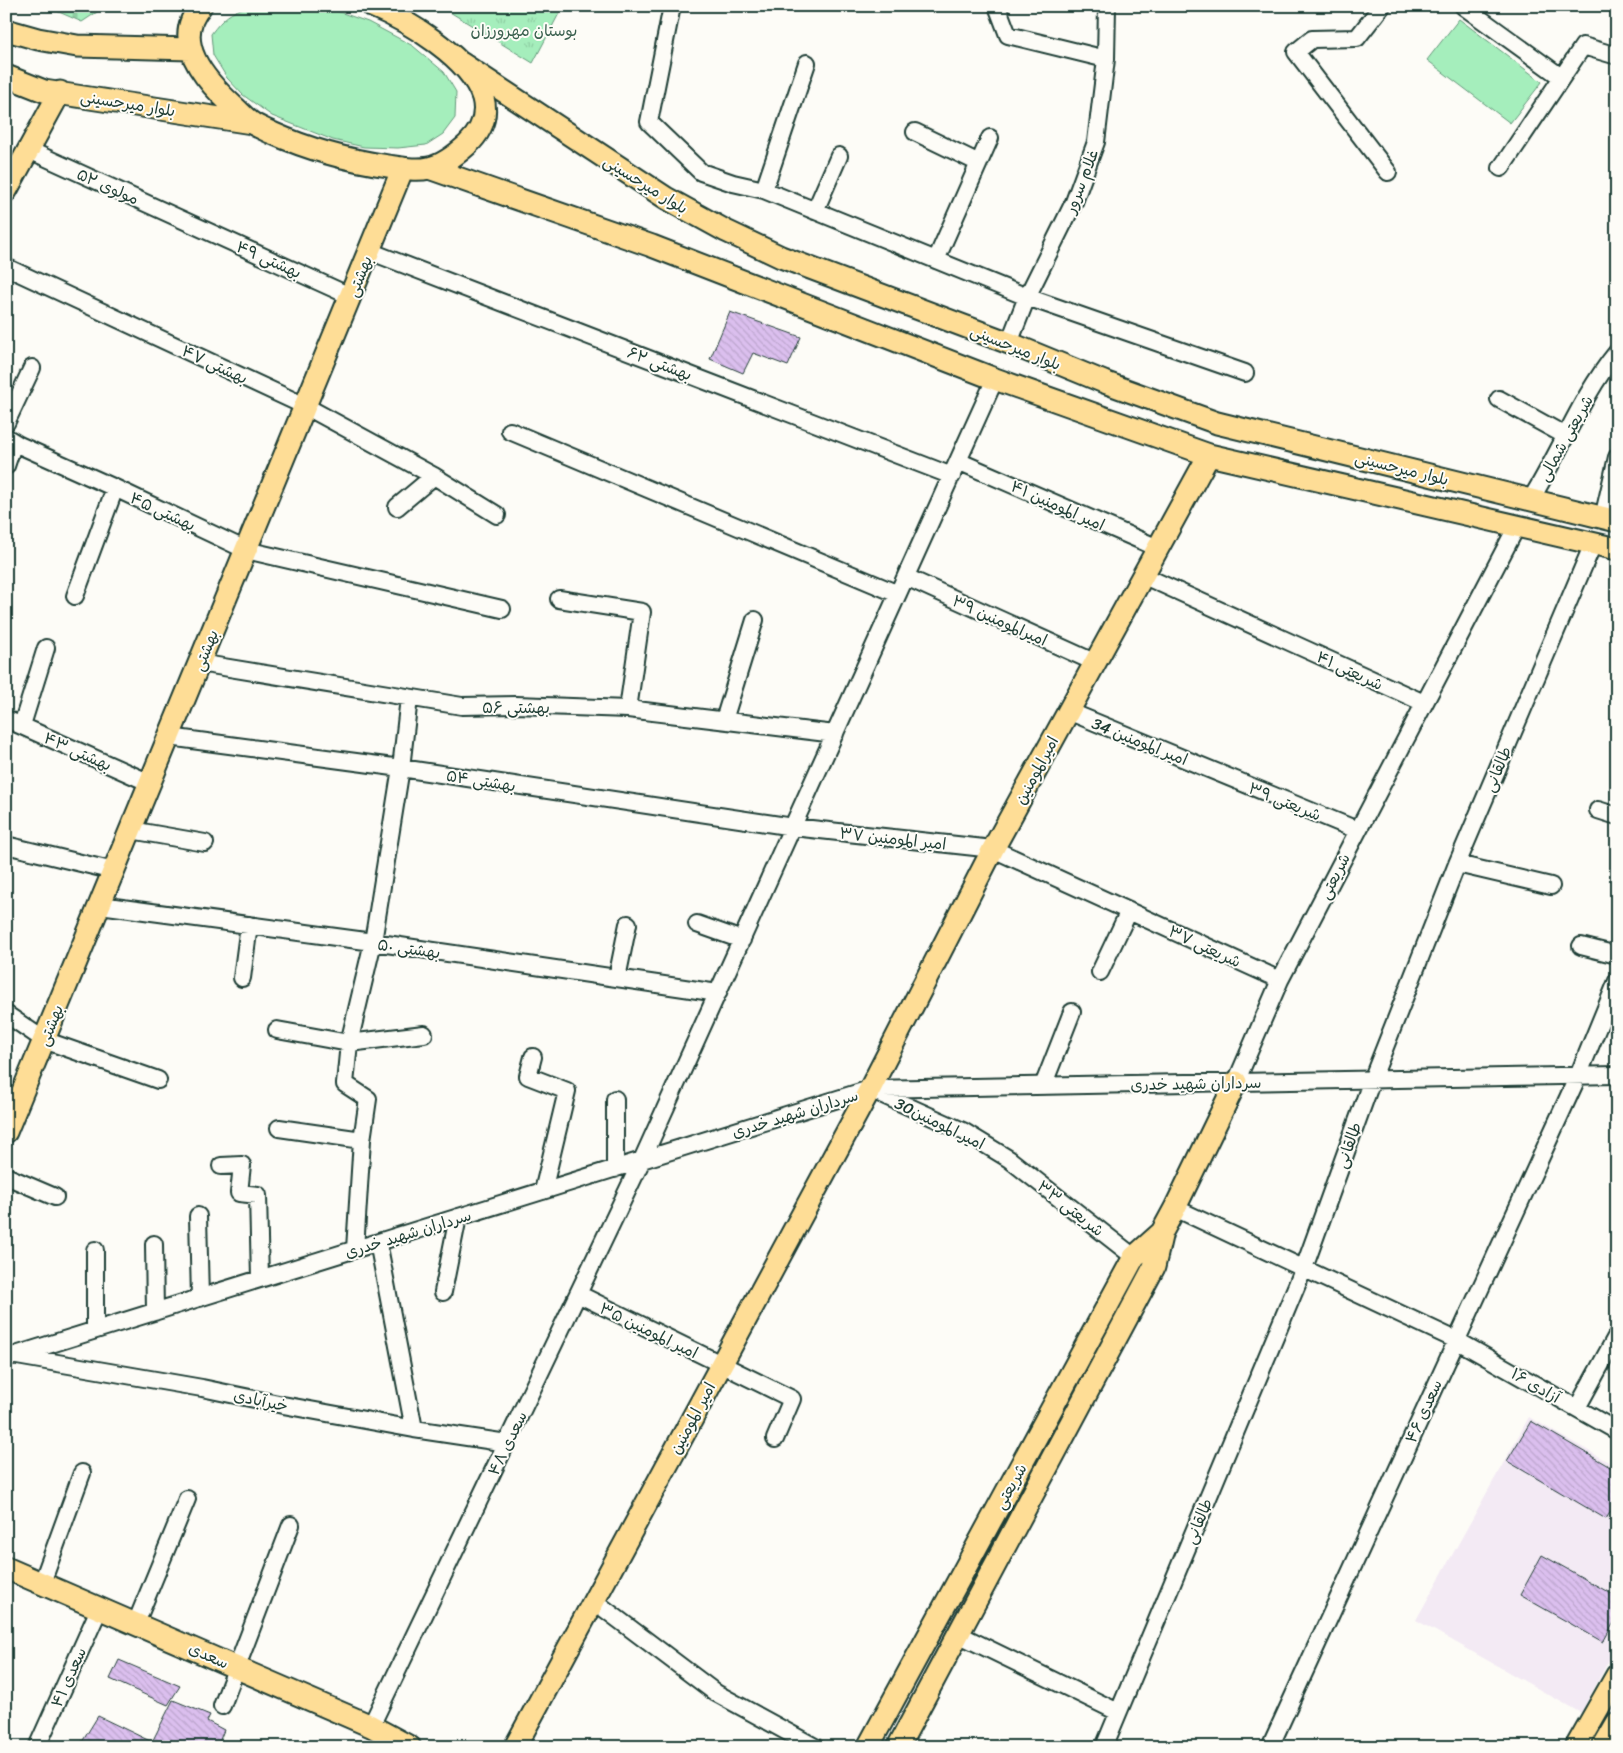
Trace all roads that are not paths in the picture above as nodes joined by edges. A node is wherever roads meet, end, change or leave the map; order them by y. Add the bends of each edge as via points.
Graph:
1 (191, 6) edge
2 (201, 6) edge
3 (372, 6) edge
4 (672, 6) edge
5 (997, 6) edge
6 (1107, 6) edge
7 (1382, 6) edge
8 (1463, 6) edge
9 (392, 11) edge
10 (6, 30) edge
11 (190, 39) junction
12 (1617, 56) edge
13 (1106, 59) junction
14 (461, 63) junction
15 (807, 63) dead end
16 (6, 76) edge
17 (1561, 77) junction
18 (60, 92) junction
19 (252, 123) junction
20 (915, 132) dead end
21 (990, 138) dead end
22 (28, 150) junction
23 (839, 156) dead end
24 (979, 162) junction
25 (403, 168) junction
26 (429, 168) junction
27 (1501, 168) dead end
28 (1388, 172) dead end
29 (764, 190) junction
30 (6, 191) edge
31 (815, 211) junction
32 (188, 222) joint
33 (369, 251) junction
34 (936, 260) junction
35 (6, 267) edge
36 (350, 296) junction
37 (1027, 297) junction
38 (1009, 343) junction
39 (1617, 352) edge
40 (32, 368) dead end
41 (1246, 372) dead end
42 (996, 379) junction
43 (1499, 399) dead end
44 (305, 406) junction
45 (6, 423) edge
46 (510, 431) dead end
47 (1566, 436) junction
48 (10, 440) edge
49 (1209, 455) junction
50 (1617, 457) edge
51 (6, 466) edge
52 (955, 468) junction
53 (434, 476) junction
54 (115, 488) junction
55 (1531, 499) junction
56 (397, 507) dead end
57 (497, 515) dead end
58 (1610, 519) edge
59 (1517, 526) junction
60 (1593, 544) junction
61 (1158, 548) junction
62 (246, 550) junction
63 (1617, 550) edge
64 (1142, 575) junction
65 (906, 577) junction
66 (898, 594) junction
67 (75, 596) dead end
68 (559, 599) dead end
69 (502, 609) dead end
70 (755, 620) dead end
71 (46, 648) dead end
72 (1094, 662) junction
73 (199, 663) junction
74 (409, 698) junction
75 (1424, 703) junction
76 (628, 709) junction
77 (1068, 711) junction
78 (6, 719) edge
79 (724, 720) junction
80 (22, 725) junction
81 (835, 734) junction
82 (169, 737) junction
83 (401, 768) junction
84 (1213, 771) joint
85 (150, 783) junction
86 (1598, 810) dead end
87 (1617, 816) edge
88 (793, 827) junction
89 (131, 830) junction
90 (1357, 830) junction
91 (205, 843) dead end
92 (6, 845) edge
93 (994, 849) junction
94 (1457, 864) junction
95 (114, 871) junction
96 (1551, 886) dead end
97 (100, 904) junction
98 (1129, 911) junction
99 (628, 924) dead end
100 (697, 924) dead end
101 (249, 925) junction
102 (742, 940) junction
103 (373, 942) junction
104 (1581, 946) dead end
105 (1617, 955) edge
106 (1100, 972) dead end
107 (242, 978) dead end
108 (617, 978) junction
109 (1280, 980) junction
110 (1617, 980) edge
111 (718, 993) junction
112 (1072, 1012) dead end
113 (6, 1014) edge
114 (277, 1030) dead end
115 (424, 1034) dead end
116 (44, 1040) junction
117 (349, 1043) junction
118 (533, 1057) dead end
119 (1578, 1076) junction
120 (1617, 1076) edge
121 (158, 1080) dead end
122 (1372, 1080) junction
123 (1236, 1082) junction
124 (1042, 1086) junction
125 (870, 1089) junction
126 (615, 1099) dead end
127 (279, 1128) dead end
128 (6, 1132) edge
129 (362, 1140) junction
130 (1009, 1159) joint
131 (642, 1160) junction
132 (221, 1166) dead end
133 (615, 1169) junction
134 (6, 1176) edge
135 (543, 1191) junction
136 (55, 1197) dead end
137 (1175, 1208) junction
138 (198, 1216) dead end
139 (458, 1218) junction
140 (1162, 1232) junction
141 (378, 1242) junction
142 (154, 1244) dead end
143 (355, 1249) junction
144 (95, 1250) dead end
145 (1134, 1258) junction
146 (1304, 1268) junction
147 (260, 1279) junction
148 (443, 1292) dead end
149 (578, 1294) junction
150 (200, 1298) junction
151 (155, 1312) junction
152 (95, 1330) junction
153 (1617, 1336) edge
154 (1456, 1340) junction
155 (11, 1357) edge
156 (721, 1365) junction
157 (1577, 1408) junction
158 (414, 1429) junction
159 (1617, 1431) edge
160 (775, 1439) dead end
161 (507, 1443) junction
162 (82, 1473) dead end
163 (187, 1498) dead end
164 (291, 1525) dead end
165 (8, 1574) edge
166 (42, 1582) junction
167 (594, 1601) junction
168 (100, 1607) junction
169 (136, 1624) junction
170 (958, 1634) junction
171 (238, 1668) junction
172 (1617, 1675) edge
173 (222, 1706) dead end
174 (1118, 1712) junction
175 (1617, 1723) edge
176 (371, 1726) junction
177 (37, 1747) edge
178 (410, 1747) edge
179 (515, 1747) edge
180 (815, 1747) edge
181 (868, 1747) edge
182 (898, 1747) edge
183 (1104, 1747) edge
184 (1270, 1747) edge
185 (1576, 1747) edge
186 (1603, 1747) edge

1 - 11 main road
2 - 11 main road via 195,13
3 - 9 main road
4 - 29 street via 649,122 701,172
5 - 13 street via 1008,35
6 - 13 street, غلام سرور
7 - 28 street via 1357,38 1312,39 1296,52
8 - 17 street
9 - 14 main road
10 - 11 main road via 77,46
11 - 19 main road via 198,67
12 - 17 street via 1583,46
13 - 37 street, غلام سرور via 1096,142 1074,202
14 - 26 main road via 482,97 484,116 481,128 459,153
14 - 38 main road, بلوار میرحسینی via 666,198 726,231 781,257
15 - 29 street
16 - 18 main road, بلوار میرحسینی via 44,91
17 - 27 street
18 - 19 main road, بلوار میرحسینی
18 - 22 main road
19 - 25 main road via 326,154
20 - 24 street
21 - 24 street
22 - 30 main road
22 - 32 street, مولوی ۵۲
23 - 31 street
24 - 34 street
25 - 26 main road
25 - 33 main road, بهشتی
26 - 42 main road, بلوار میرحسینی via 652,246
29 - 31 street
31 - 34 street
32 - 36 street, بهشتی ۴۹
33 - 36 main road, بهشتی
33 - 52 street, بهشتی ۶۲
34 - 37 street
35 - 44 street, بهشتی ۴۷
36 - 44 main road, بهشتی
37 - 38 street, غلام سرور
37 - 41 street
38 - 55 main road, بلوار میرحسینی via 1216,423
39 - 47 street, شریعتی شمالی via 1603,369
40 - 45 street
42 - 49 main road, بلوار میرحسینی
42 - 52 street, سعدی ۴۸
43 - 47 street
44 - 53 street, بهشتی ۴۷
44 - 62 main road, بهشتی
46 - 66 street
47 - 55 street, شریعتی شمالی
48 - 51 street
48 - 54 street, بهشتی ۴۵
49 - 59 main road, بلوار میرحسینی
49 - 61 main road, امیرالمومنین
50 - 58 street
52 - 61 street, امیر المومنین ۴۱
52 - 65 street, سعدی ۴۸
53 - 56 street
53 - 57 street, بهشتی ۴۷
54 - 62 street, بهشتی ۴۵
54 - 67 street
55 - 58 main road, بلوار میرحسینی
58 - 60 main road
59 - 60 main road, بلوار میرحسینی
59 - 75 street, شریعتی
60 - 63 main road, بلوار میرحسینی
60 - 94 street, طالقانی
61 - 64 main road, امیرالمومنین
62 - 69 street, بهشتی ۴۵
62 - 73 main road, بهشتی
64 - 72 main road, امیرالمومنین
64 - 75 street, شریعتی ۴۱
65 - 66 street, سعدی ۴۸
65 - 72 street, امیرالمومنین ۳۹
66 - 81 street, سعدی ۴۸
68 - 76 street via 642,612
70 - 79 street
71 - 80 street
72 - 77 main road, امیرالمومنین
73 - 74 street, بهشتی ۵۶
73 - 82 main road, بهشتی
74 - 76 street, بهشتی ۵۶ via 462,706
74 - 83 street
75 - 90 street, شریعتی
76 - 79 street, بهشتی ۵۶
77 - 84 street, امیر المومنین 34
77 - 93 main road, امیرالمومنین
78 - 80 street, بهشتی ۴۳
79 - 81 street, بهشتی ۵۶
80 - 85 street, بهشتی ۴۳
81 - 88 street, سعدی ۴۸
82 - 83 street, بهشتی ۵۴
82 - 85 main road, بهشتی
83 - 88 street, بهشتی ۵۴
83 - 103 street
84 - 90 street, شریعتی ۳۹
85 - 89 main road, بهشتی
86 - 87 street
88 - 93 street, امیر المومنین ۳۷
88 - 102 street, سعدی ۴۸
89 - 91 street
89 - 95 main road, بهشتی
90 - 109 street, شریعتی
92 - 95 street
93 - 98 street, امیر المومنین ۳۷
93 - 125 main road, امیرالمومنین
94 - 96 street
94 - 122 street, طالقانی
95 - 97 main road, بهشتی
97 - 101 street, بهشتی ۵۰
97 - 116 main road, بهشتی
98 - 106 street
98 - 109 street, شریعتی ۳۷
99 - 108 street
100 - 102 street
101 - 103 street, بهشتی ۵۰
101 - 107 street
102 - 111 street, سعدی ۴۸
103 - 108 street, بهشتی ۵۰
103 - 117 street
104 - 105 street
108 - 111 street, بهشتی ۵۰
109 - 123 street, شریعتی
110 - 119 street, سعدی ۴۶
111 - 131 street, سعدی ۴۸
112 - 124 street
113 - 116 street
114 - 117 street
115 - 117 street
116 - 121 street
116 - 128 main road, بهشتی
117 - 129 street via 345,1084 368,1099
118 - 135 street via 528,1076 568,1091
119 - 120 street, سرداران شهید خدری
119 - 122 street, سرداران شهید خدری
119 - 154 street, سعدی ۴۶
122 - 123 street, سرداران شهید خدری
122 - 146 street, طالقانی
123 - 124 street, سرداران شهید خدری
123 - 137 main road, شریعتی
124 - 125 street, سرداران شهید خدری
125 - 130 street, امیر المومنین30 via 963,1130
125 - 131 street, سرداران شهید خدری
125 - 156 main road, امیر المومنین
126 - 133 street
127 - 129 street
129 - 143 street
130 - 145 street, شریعتی ۳۳
131 - 133 street, سرداران شهید خدری
131 - 149 street, سعدی ۴۸
132 - 147 street via 242,1165 239,1193 258,1195
133 - 135 street, سرداران شهید خدری
134 - 136 street
135 - 139 street, سرداران شهید خدری
137 - 140 main road, شریعتی
137 - 146 street, آزادی ۱۶
138 - 150 street
139 - 141 street, سرداران شهید خدری
139 - 148 street
140 - 145 main road, شریعتی
140 - 170 main road, شریعتی via 1154,1266
141 - 143 street, سرداران شهید خدری
141 - 158 street
142 - 151 street
143 - 147 street, سرداران شهید خدری
144 - 152 street
145 - 181 main road, شریعتی
146 - 154 street, آزادی ۱۶
146 - 174 street, طالقانی
147 - 150 street, سرداران شهید خدری
149 - 156 street, امیر المومنین ۳۵
149 - 161 street, سعدی ۴۸
150 - 151 street, سرداران شهید خدری
151 - 152 street, سرداران شهید خدری
152 - 155 street, سرداران شهید خدری
153 - 157 street
154 - 157 street, آزادی ۱۶
154 - 184 street, سعدی ۴۶
155 - 158 street, خیرآبادی via 202,1388
156 - 160 street, امیر المومنین ۳۵ via 792,1399
156 - 167 main road, امیر المومنین
157 - 159 street, آزادی ۱۶
158 - 161 street, خیرآبادی
161 - 176 street, سعدی ۴۸
162 - 166 street
163 - 169 street
164 - 171 street
165 - 166 main road, سعدی
166 - 168 main road, سعدی
167 - 179 main road, امیر المومنین
167 - 180 street via 716,1693
168 - 169 main road, سعدی
168 - 177 street, سعدی ۴۱
169 - 171 main road, سعدی
170 - 174 street
170 - 182 main road, شریعتی
171 - 173 street
171 - 176 main road, سعدی
172 - 185 main road
174 - 183 street, طالقانی
175 - 186 main road
176 - 178 main road, سعدی

